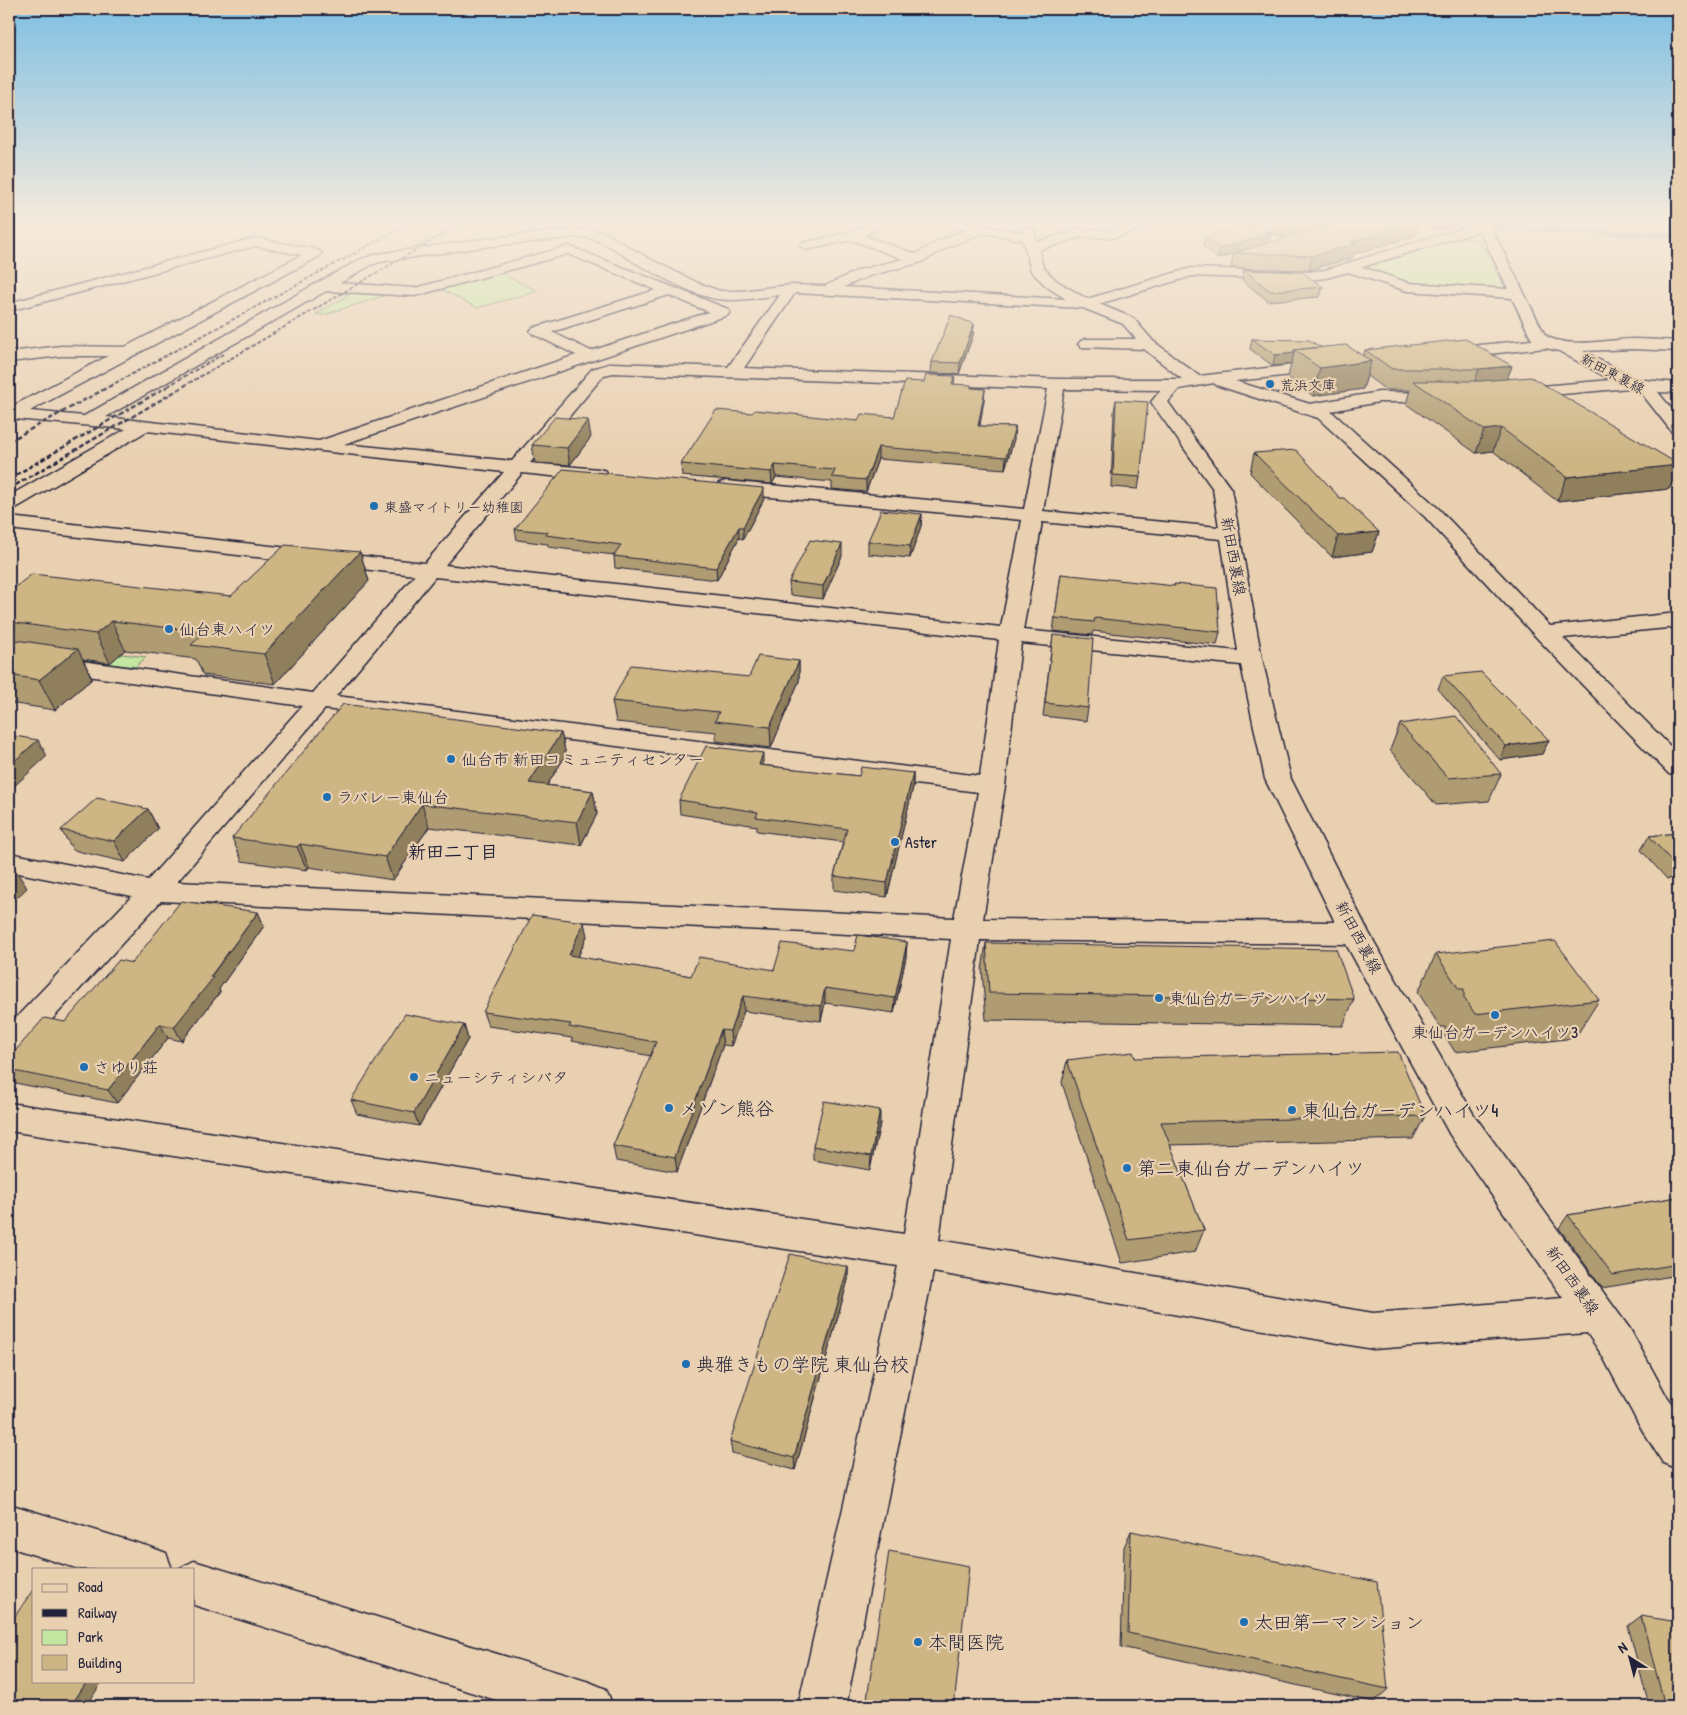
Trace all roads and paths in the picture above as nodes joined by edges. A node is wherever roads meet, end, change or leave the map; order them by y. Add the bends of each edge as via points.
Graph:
1 (32, 301) edge
2 (225, 301) edge
3 (296, 301) edge
4 (637, 301) edge
5 (695, 301) edge
6 (783, 301) edge
7 (1033, 301) edge
8 (1080, 301) edge
9 (1095, 301) edge
10 (1521, 301) edge
11 (1085, 304) junction
12 (9, 307) edge
13 (1546, 343) junction
14 (1086, 344) dead end
15 (1148, 344) junction
16 (1678, 346) edge
17 (1564, 347) junction
18 (129, 352) junction
19 (1431, 355) edge
20 (590, 356) junction
21 (9, 357) edge
22 (1346, 364) edge
23 (733, 372) junction
24 (1194, 381) junction
25 (1057, 384) junction
26 (1637, 385) junction
27 (1678, 388) edge
28 (1500, 394) edge
29 (1462, 397) edge
30 (1312, 409) junction
31 (10, 414) edge
32 (87, 421) junction
33 (144, 426) junction
34 (1678, 428) edge
35 (316, 447) junction
36 (518, 468) junction
37 (617, 477) edge
38 (706, 485) edge
39 (9, 504) edge
40 (1033, 515) junction
41 (9, 523) edge
42 (1230, 534) junction
43 (429, 571) junction
44 (1678, 620) edge
45 (1545, 633) junction
46 (1011, 635) junction
47 (9, 658) edge
48 (1251, 659) junction
49 (319, 701) junction
50 (1678, 768) edge
51 (992, 786) junction
52 (9, 862) edge
53 (154, 891) junction
54 (967, 929) junction
55 (1355, 933) junction
56 (9, 1045) edge
57 (9, 1117) edge
58 (919, 1253) junction
59 (1596, 1314) junction
60 (1678, 1448) edge
61 (9, 1525) edge
62 (147, 1568) edge
63 (195, 1582) edge
64 (589, 1706) edge
65 (822, 1706) edge

1 - 12 street
2 - 18 street
3 - 32 street
4 - 20 street via 538,331
5 - 20 street via 723,312
6 - 23 street
7 - 11 street
8 - 11 street
9 - 11 street
10 - 13 street via 1539,338
11 - 15 street via 1128,321
13 - 17 street, 新田東裏線
13 - 19 street, 新田東裏線
14 - 15 street
15 - 24 street
16 - 17 street
17 - 26 street, 新田東裏線
18 - 21 street via 61,351
18 - 31 street
20 - 35 street
22 - 24 street
23 - 25 street
23 - 36 street via 612,368 598,372
24 - 25 street
24 - 30 street via 1229,385
24 - 42 street, 新田西裏線 via 1159,402 1222,488
25 - 40 street
26 - 27 street
26 - 28 street
26 - 34 street, 新田東裏線
29 - 30 street via 1379,397
30 - 45 street via 1324,414 1432,513
31 - 32 street
32 - 33 street
33 - 35 street
33 - 39 street
35 - 36 street
36 - 37 street
36 - 43 street
38 - 40 street
40 - 42 street
40 - 46 street
41 - 43 street
42 - 48 street, 新田西裏線
43 - 46 street
43 - 49 street
44 - 45 street
45 - 50 street
46 - 48 street
46 - 51 street
47 - 49 street
48 - 55 street, 新田西裏線 via 1278,779
49 - 51 street
49 - 53 street
51 - 54 street
52 - 53 street
53 - 54 street
53 - 56 street
54 - 55 street
54 - 58 street
55 - 59 street, 新田西裏線 via 1462,1125
57 - 58 street
58 - 59 street via 1373,1331
58 - 65 street
59 - 60 street, 新田西裏線
61 - 62 street
63 - 64 street

